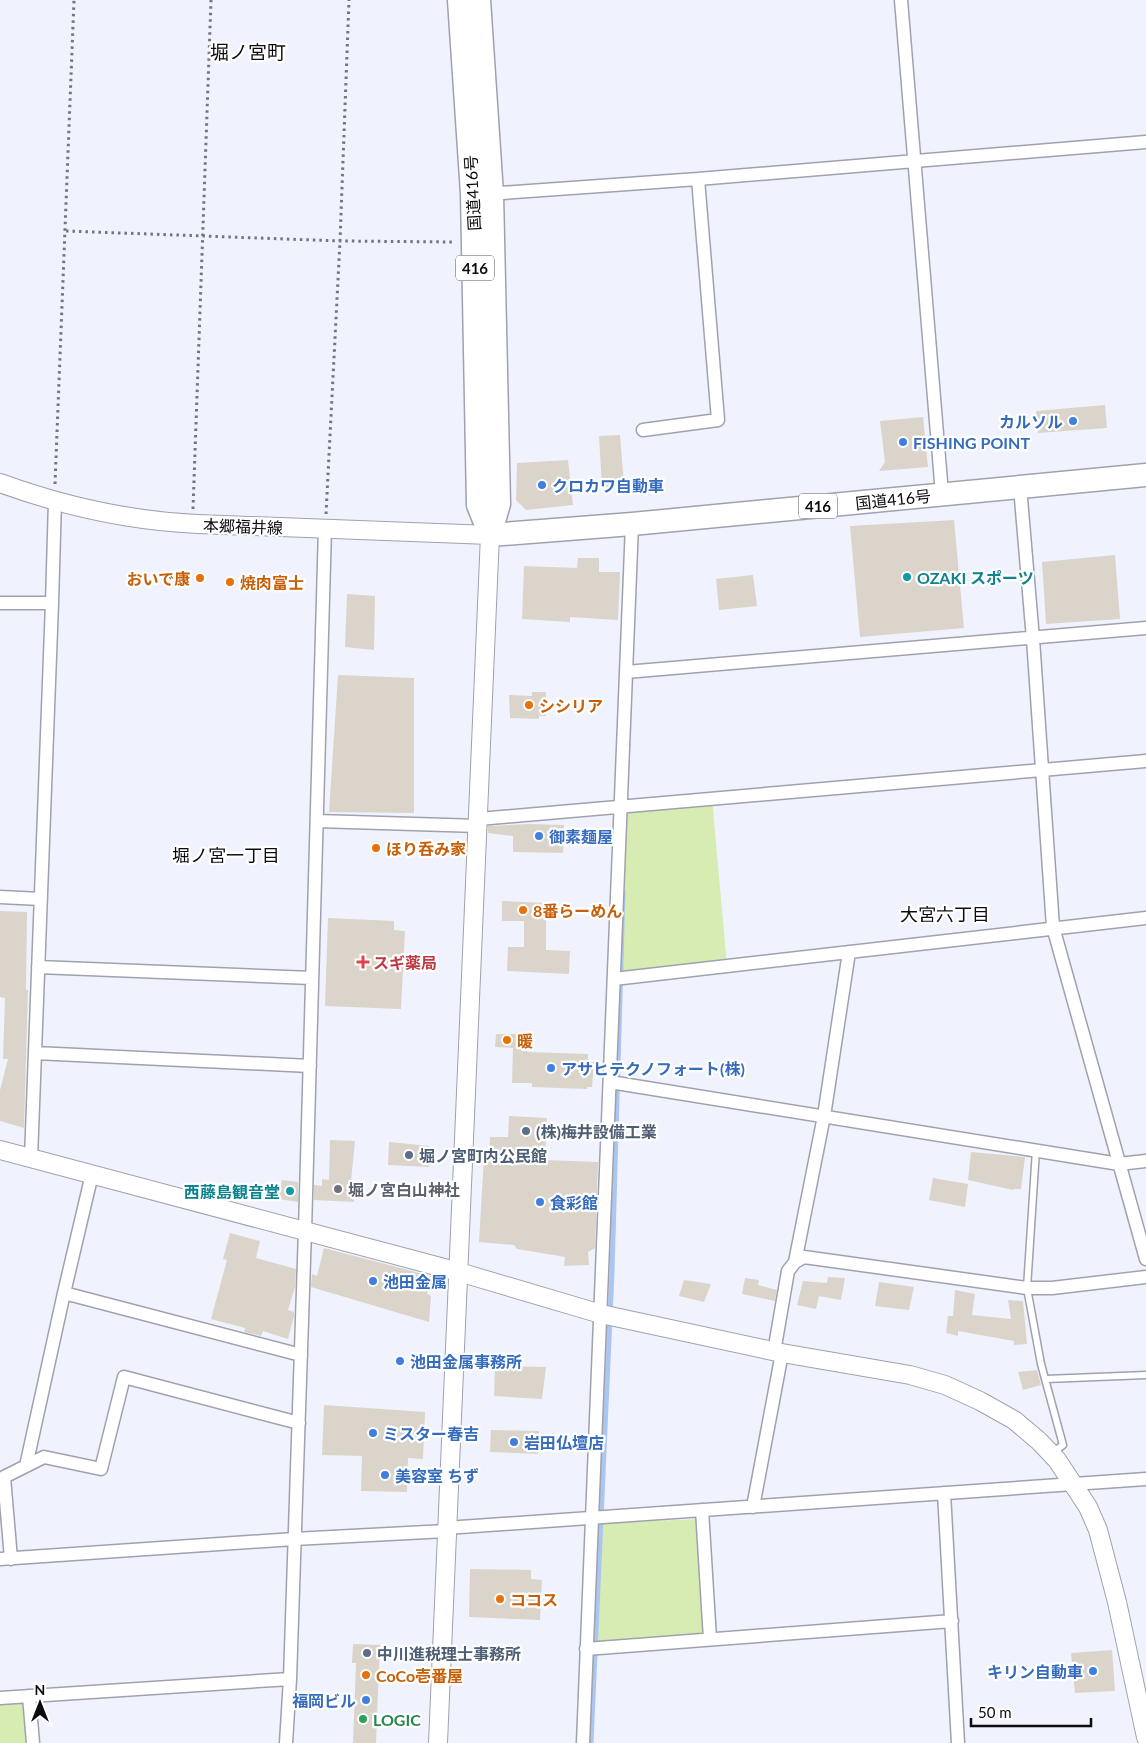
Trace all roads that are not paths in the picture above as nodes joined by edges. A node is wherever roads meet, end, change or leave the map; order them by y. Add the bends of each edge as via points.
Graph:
1 (459, 0) edge
2 (479, 0) edge
3 (901, 0) edge
4 (1146, 142) edge
5 (915, 161) junction
6 (698, 180) junction
7 (482, 194) junction
8 (643, 430) dead end
9 (1146, 475) edge
10 (0, 483) edge
11 (1020, 487) junction
12 (942, 494) junction
13 (55, 501) junction
14 (632, 524) junction
15 (325, 528) junction
16 (490, 535) junction
17 (0, 603) edge
18 (52, 604) junction
19 (1146, 628) edge
20 (1033, 639) junction
21 (626, 672) junction
22 (1146, 761) edge
23 (1042, 770) junction
24 (621, 806) junction
25 (316, 821) junction
26 (479, 823) junction
27 (0, 897) edge
28 (41, 898) junction
29 (1146, 918) edge
30 (1053, 927) junction
31 (849, 952) junction
32 (38, 967) junction
33 (312, 978) junction
34 (614, 979) junction
35 (35, 1053) junction
36 (310, 1066) junction
37 (610, 1082) junction
38 (824, 1116) junction
39 (0, 1150) edge
40 (1036, 1150) junction
41 (31, 1158) junction
42 (1146, 1161) edge
43 (1119, 1164) junction
44 (92, 1174) junction
45 (305, 1230) junction
46 (1146, 1259) edge
47 (794, 1262) junction
48 (459, 1272) junction
49 (1146, 1277) edge
50 (1026, 1288) junction
51 (64, 1293) junction
52 (601, 1314) junction
53 (778, 1352) junction
54 (301, 1355) junction
55 (1146, 1375) edge
56 (1046, 1379) junction
57 (299, 1423) junction
58 (1051, 1454) junction
59 (26, 1466) junction
60 (1146, 1479) edge
61 (1074, 1484) junction
62 (944, 1493) junction
63 (752, 1507) junction
64 (702, 1510) junction
65 (591, 1518) junction
66 (446, 1529) junction
67 (294, 1539) junction
68 (5, 1559) edge
69 (952, 1620) junction
70 (710, 1640) junction
71 (586, 1649) junction
72 (290, 1679) junction
73 (29, 1696) junction
74 (0, 1698) edge
75 (1146, 1737) edge
76 (33, 1743) edge
77 (286, 1743) edge
78 (438, 1743) edge
79 (582, 1743) edge
80 (958, 1743) edge

1 - 7 highway, 国道416号 / 416
2 - 7 highway, 国道416号 / 416
3 - 5 street
4 - 5 street
5 - 6 street
5 - 12 street
6 - 7 street
6 - 8 street via 718,420
7 - 16 highway, 国道416号 / 416 via 499,504
7 - 16 highway, 国道416号 / 416 via 474,242 478,505
9 - 11 highway, 国道416号 / 416
10 - 13 street, 本郷福井線
11 - 12 highway, 国道416号 / 416
11 - 20 street
12 - 14 highway, 国道416号 / 416
13 - 15 street, 本郷福井線 via 132,517 192,524
13 - 18 street
14 - 16 highway, 国道416号 / 416
14 - 21 street
15 - 16 street, 本郷福井線
15 - 25 street
16 - 26 street
17 - 18 street
18 - 28 street
19 - 20 street
20 - 21 street
20 - 23 street
21 - 24 street
22 - 23 street
23 - 24 street
23 - 30 street
24 - 26 street
24 - 34 street
25 - 26 street
25 - 33 street
26 - 48 street
27 - 28 street
28 - 32 street
29 - 30 street
30 - 31 street
30 - 43 street
31 - 34 street
31 - 38 street
32 - 33 street
32 - 35 street
33 - 36 street
34 - 37 street
35 - 36 street
35 - 41 street
36 - 45 street
37 - 38 street
37 - 52 street
38 - 40 street
38 - 47 street
39 - 41 street
40 - 43 street
40 - 50 lane
41 - 44 street
42 - 43 street
43 - 46 street
44 - 45 street
44 - 51 street
45 - 48 street
45 - 54 street
47 - 50 street via 804,1257
47 - 53 street via 788,1271
48 - 52 street
48 - 66 street
49 - 50 street
50 - 56 lane
51 - 54 street
51 - 59 street
52 - 53 street
52 - 65 street
53 - 58 street via 910,1375 945,1385 1014,1420
53 - 63 street
54 - 57 street
55 - 56 lane
56 - 58 lane via 1063,1445
57 - 59 street via 124,1377 102,1469 44,1457
57 - 67 street
58 - 61 street
59 - 68 street via 4,1477
60 - 61 street
61 - 62 street
61 - 75 street via 1098,1530
62 - 63 street
62 - 69 street
63 - 64 street
64 - 65 street
64 - 70 street
65 - 66 street
65 - 71 street
66 - 67 street
66 - 78 street
67 - 68 street
67 - 72 street
69 - 70 street
69 - 80 street
70 - 71 street
71 - 79 street
72 - 73 street
72 - 77 street
73 - 74 street
73 - 76 street

